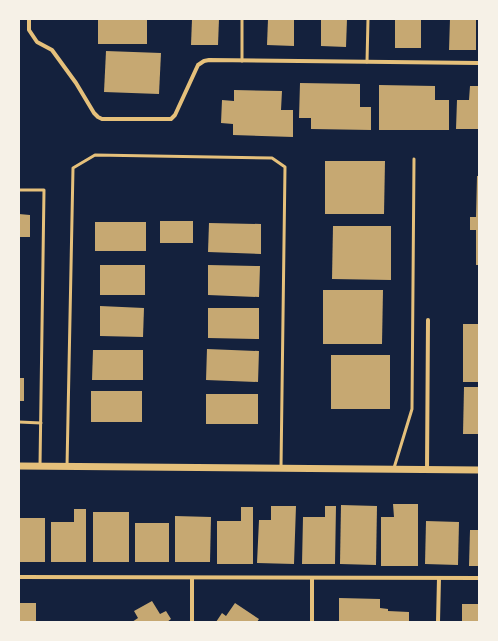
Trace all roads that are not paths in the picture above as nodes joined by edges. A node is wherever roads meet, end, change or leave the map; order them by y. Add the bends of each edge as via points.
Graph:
1 (29, 19) edge
2 (242, 19) edge
3 (368, 19) edge
4 (242, 61) junction
5 (367, 62) junction
6 (479, 64) edge
7 (414, 159) dead end
8 (19, 190) edge
9 (428, 320) dead end
10 (19, 422) edge
11 (41, 423) junction
12 (19, 466) edge
13 (40, 466) junction
14 (67, 467) junction
15 (281, 469) junction
16 (394, 470) junction
17 (427, 470) junction
18 (479, 470) edge
19 (19, 577) edge
20 (192, 578) junction
21 (312, 578) junction
22 (438, 578) junction
23 (479, 578) edge
24 (192, 622) edge
25 (312, 622) edge
26 (438, 622) edge

1 - 4 street via 29,30 37,42 52,50 98,117 102,119 171,119 198,65 209,60
2 - 4 lane
3 - 5 lane
4 - 5 street
5 - 6 street
7 - 16 lane via 412,409
8 - 11 lane via 44,190
9 - 17 street
10 - 11 lane
11 - 13 lane
12 - 13 street
13 - 14 street
14 - 15 street
14 - 15 lane via 73,168 95,155 272,158 285,167
15 - 16 street
16 - 17 street
17 - 18 street
19 - 20 street
20 - 21 street
20 - 24 street
21 - 22 street
21 - 25 street
22 - 23 street
22 - 26 street

